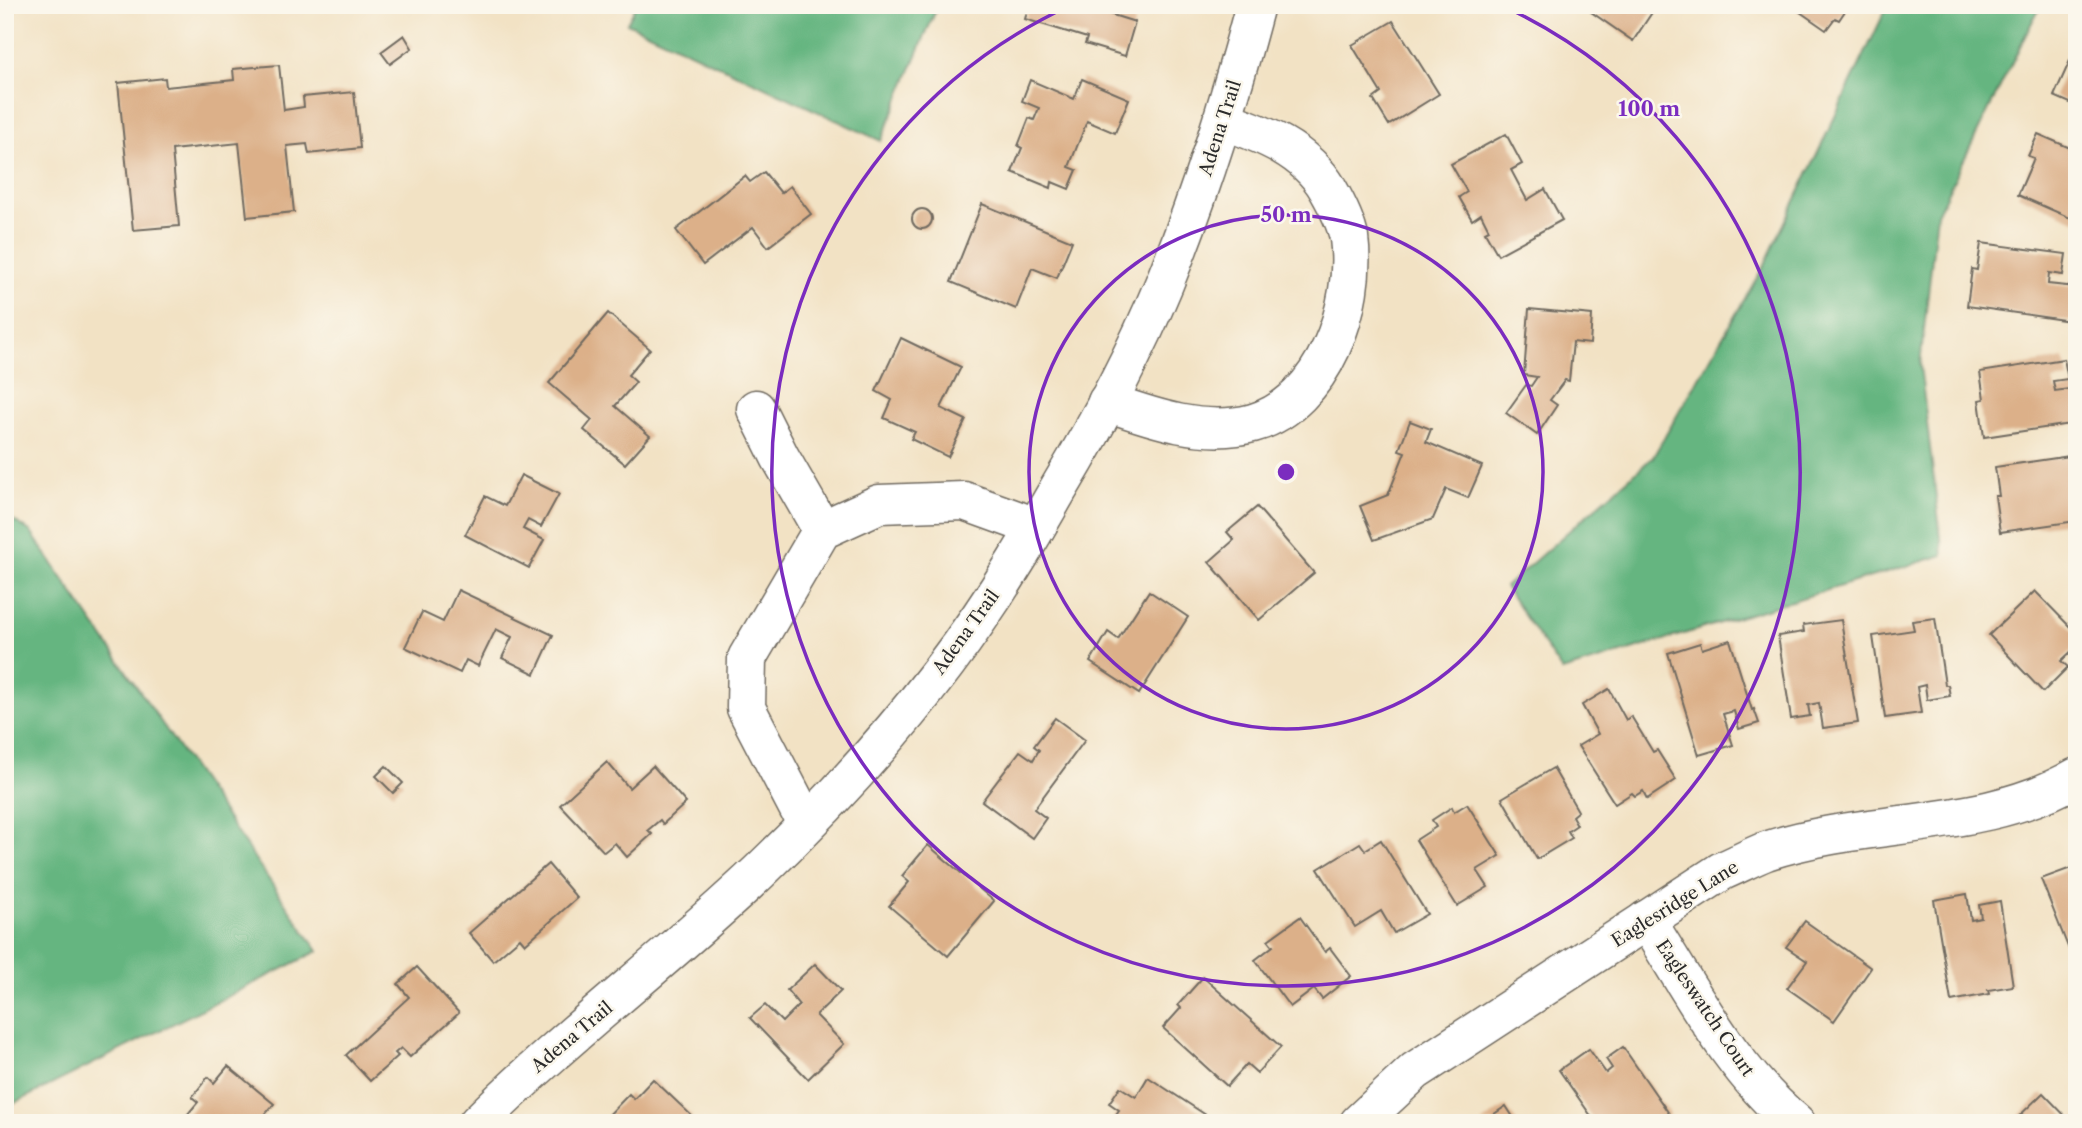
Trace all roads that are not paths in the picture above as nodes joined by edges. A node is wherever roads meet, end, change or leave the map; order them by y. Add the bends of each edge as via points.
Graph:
1 (1255, 5) edge
2 (1223, 120) junction
3 (1107, 402) junction
4 (756, 409) dead end
5 (1036, 527) junction
6 (822, 530) junction
7 (2077, 777) edge
8 (807, 823) junction
9 (1646, 920) junction
10 (478, 1123) edge
11 (1359, 1123) edge
12 (1796, 1123) edge

1 - 2 street, Adena Trail
2 - 3 street, Adena Trail via 1163,286
2 - 3 street via 1286,146 1327,187 1338,209 1348,236 1350,260 1341,321 1331,348 1316,378 1296,400 1252,423 1195,426
3 - 5 street, Adena Trail
4 - 6 street
5 - 6 street via 964,501 879,504
5 - 8 street, Adena Trail via 950,656 876,750
6 - 8 street via 747,658 746,708
7 - 9 street, Eaglesridge Lane via 2013,806 1819,838 1766,852 1722,871
8 - 10 street, Adena Trail via 760,871
9 - 11 street, Eaglesridge Lane via 1415,1071
9 - 12 street, Eagleswatch Court via 1735,1058

